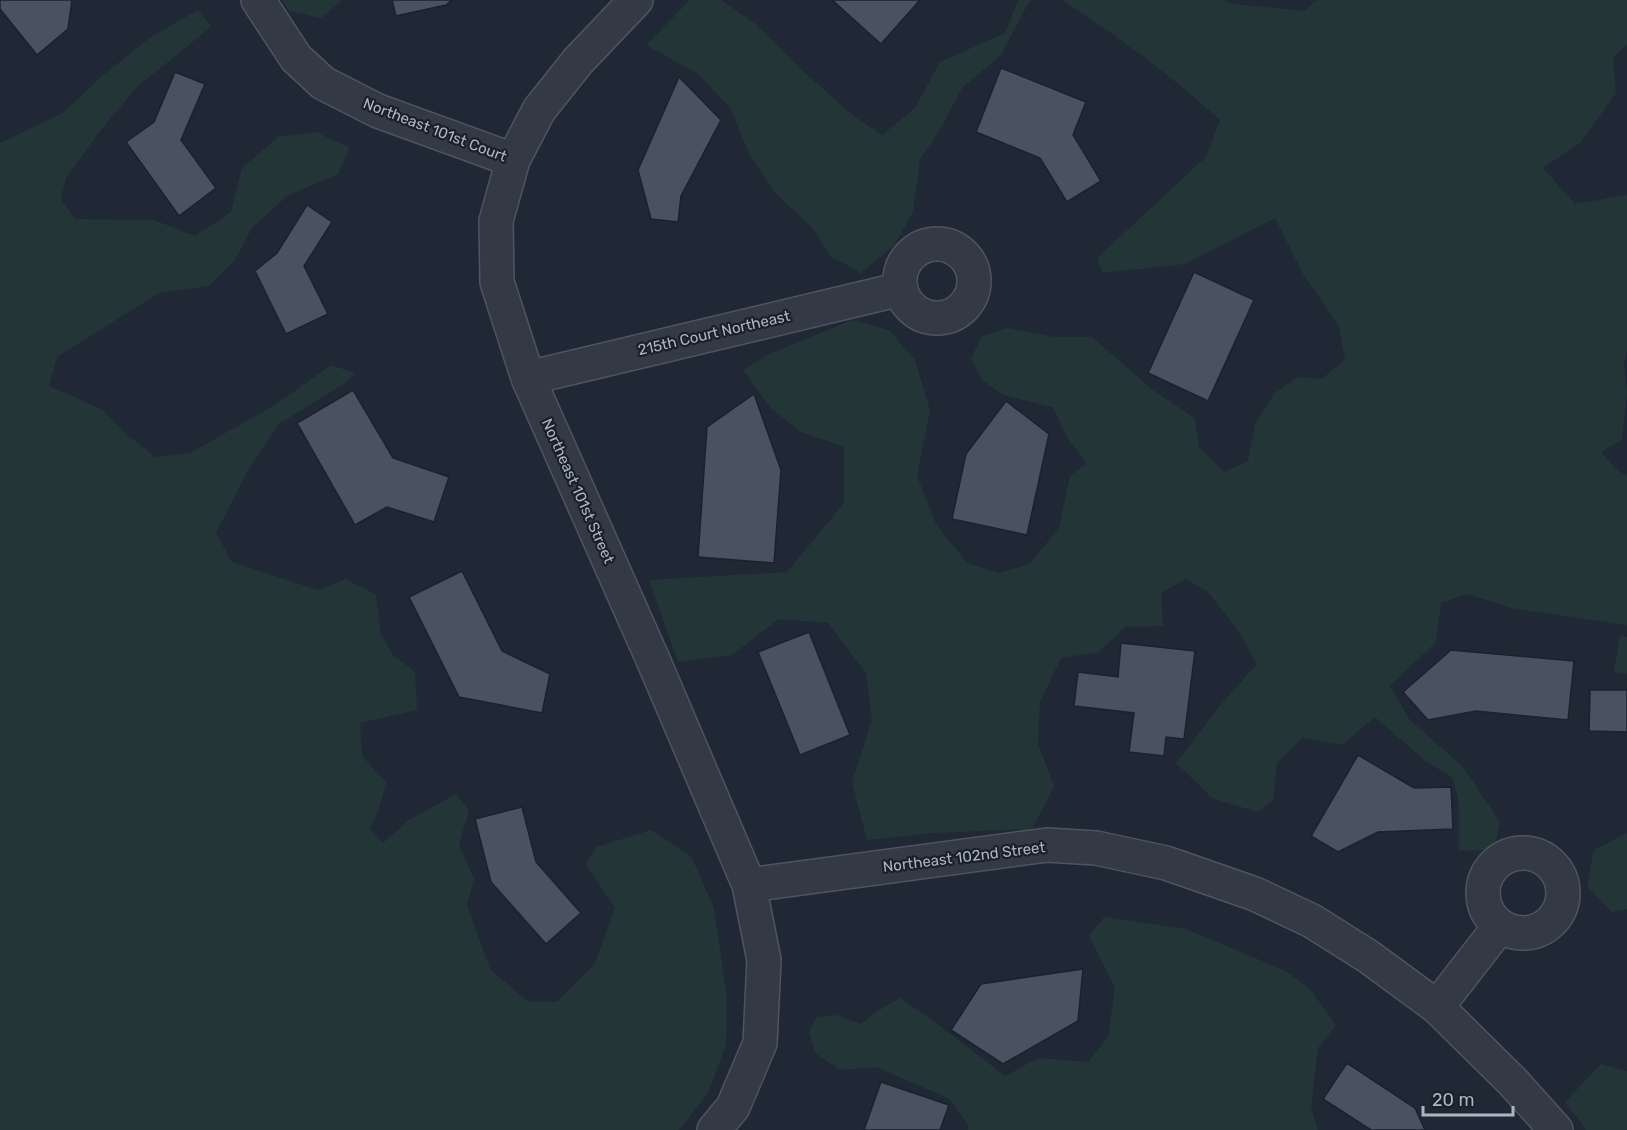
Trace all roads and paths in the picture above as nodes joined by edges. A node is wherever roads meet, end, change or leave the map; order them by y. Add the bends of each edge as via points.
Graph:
1 (258, 0) edge
2 (636, 0) edge
3 (513, 160) junction
4 (901, 289) dead end
5 (528, 378) junction
6 (749, 885) junction
7 (1500, 926) dead end
8 (1437, 1007) junction
9 (714, 1130) edge
10 (1556, 1130) edge

1 - 3 street, Northeast 101st Court via 296,58 323,83 378,111
2 - 3 street, Northeast 101st Street via 539,110
3 - 5 street, Northeast 101st Street via 496,221 497,282
4 - 5 street, 215th Court Northeast
5 - 6 street, Northeast 101st Street
6 - 8 street, Northeast 102nd Street via 1047,845 1096,848 1166,863 1255,894 1312,921
6 - 9 street, Northeast 101st Street via 764,960 760,1043 733,1107
7 - 8 street
8 - 10 street, Northeast 102nd Street

